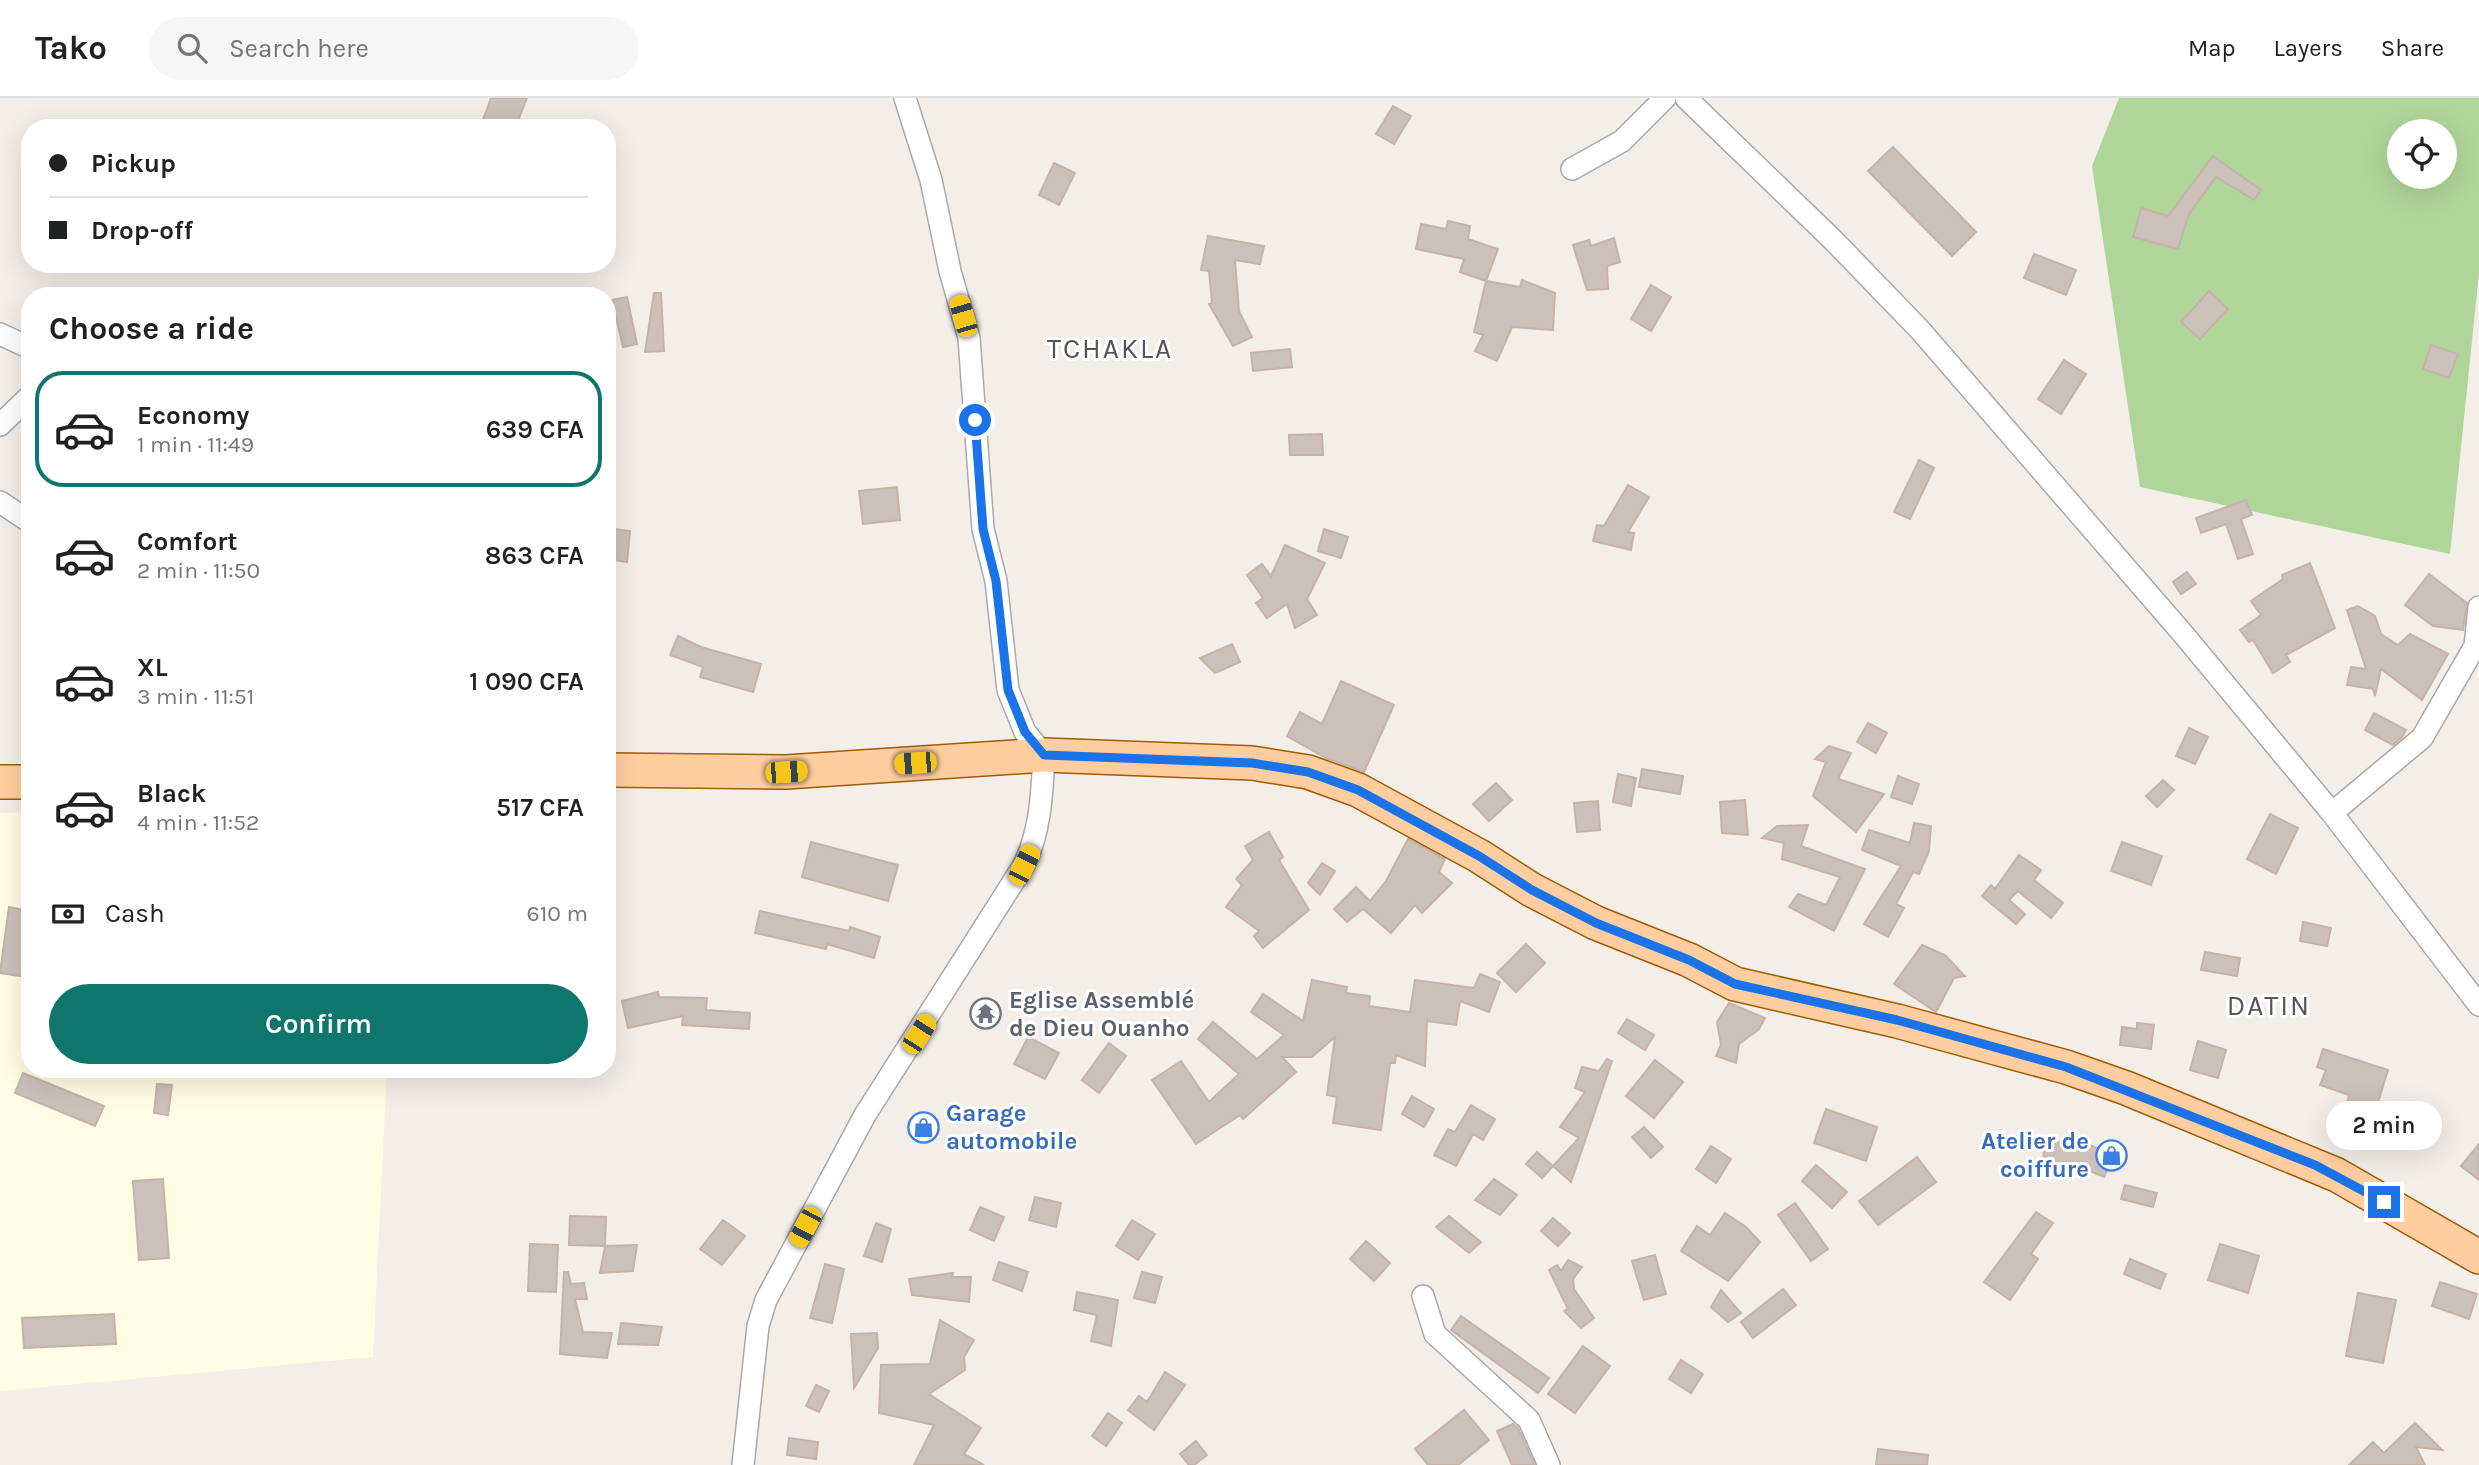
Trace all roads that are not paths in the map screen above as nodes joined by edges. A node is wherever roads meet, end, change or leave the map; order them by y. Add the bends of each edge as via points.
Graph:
1 (905, 98) edge
2 (1665, 98) edge
3 (1686, 98) edge
4 (1572, 169) dead end
5 (0, 334) edge
6 (21, 344) edge
7 (21, 405) edge
8 (0, 425) edge
9 (0, 502) edge
10 (21, 516) edge
11 (2479, 607) edge
12 (2477, 647) edge
13 (1044, 755) junction
14 (616, 770) edge
15 (0, 782) edge
16 (21, 782) edge
17 (2332, 813) junction
18 (2479, 1005) edge
19 (2479, 1257) edge
20 (1423, 1296) dead end
21 (743, 1465) edge
22 (1549, 1465) edge

1 - 13 street via 931,180 969,338 983,529 996,581 1008,690 1025,732
2 - 4 street via 1622,141
3 - 17 street via 1920,330
5 - 6 street
7 - 8 street
9 - 10 street
11 - 12 street
12 - 17 street via 2422,738
13 - 14 main road via 786,772
13 - 19 main road via 1252,763 1308,772 1358,790 1596,923 1735,984 1897,1020 2126,1088 2337,1175
13 - 21 street via 1035,843 1024,865 864,1115 766,1300 758,1326
15 - 16 main road
17 - 18 street
20 - 22 street via 1435,1334 1529,1420

